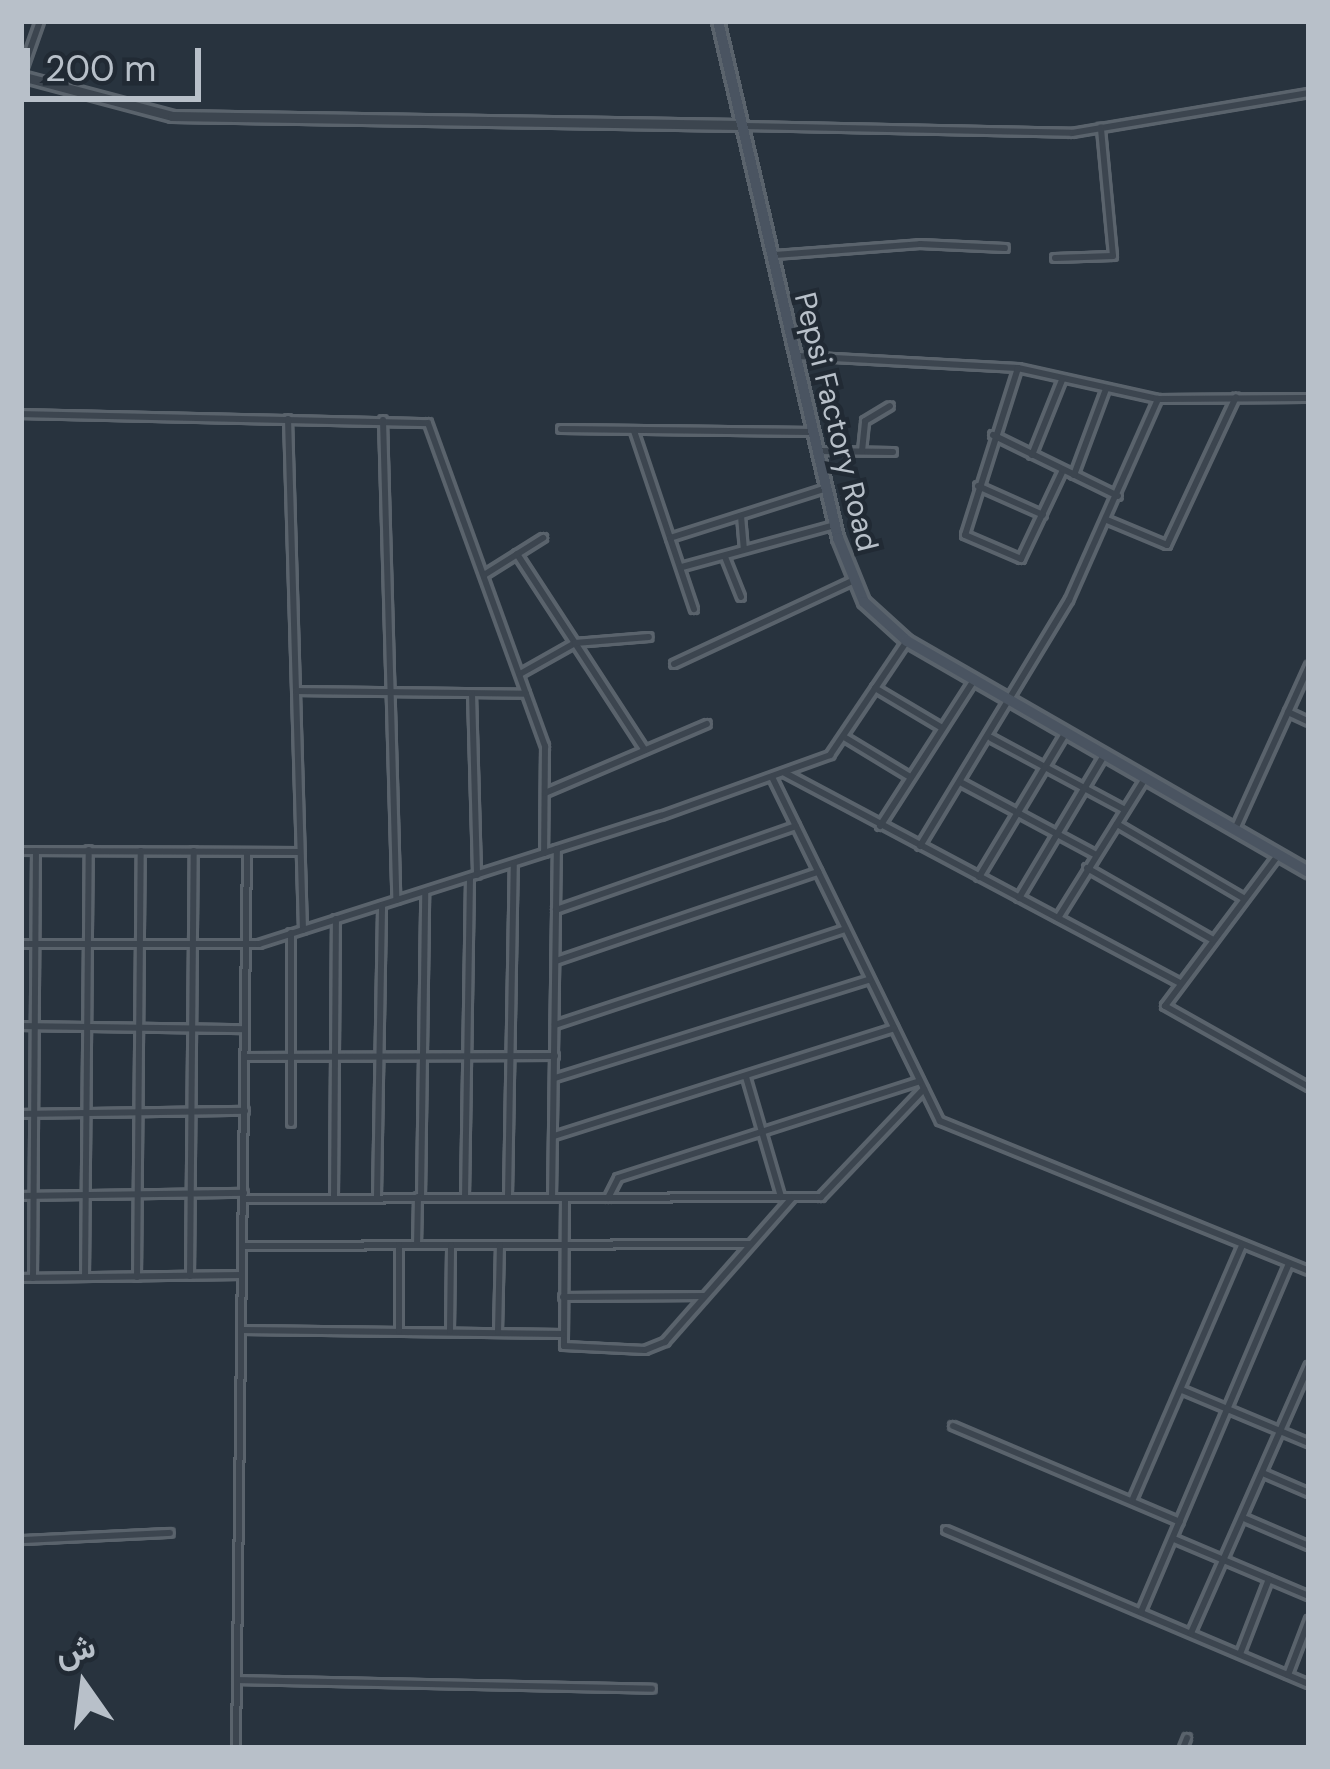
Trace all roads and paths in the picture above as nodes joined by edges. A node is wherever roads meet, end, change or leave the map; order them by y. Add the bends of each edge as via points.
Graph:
1 (40, 21) edge
2 (718, 21) edge
3 (21, 75) edge
4 (1309, 93) edge
5 (740, 125) junction
6 (1101, 128) junction
7 (1005, 248) dead end
8 (771, 255) junction
9 (1055, 258) dead end
10 (794, 356) junction
11 (1018, 368) junction
12 (1062, 380) junction
13 (1106, 389) junction
14 (1236, 398) junction
15 (1309, 398) edge
16 (1158, 399) junction
17 (890, 406) dead end
18 (21, 414) edge
19 (288, 418) junction
20 (382, 420) junction
21 (561, 429) dead end
22 (634, 431) junction
23 (813, 432) junction
24 (993, 434) junction
25 (818, 451) junction
26 (862, 451) junction
27 (893, 452) dead end
28 (1032, 455) junction
29 (1064, 470) junction
30 (1074, 475) junction
31 (978, 486) junction
32 (827, 488) junction
33 (1118, 496) junction
34 (741, 515) junction
35 (1043, 515) junction
36 (1107, 520) junction
37 (835, 524) junction
38 (543, 538) dead end
39 (670, 538) junction
40 (744, 550) junction
41 (517, 554) junction
42 (725, 556) junction
43 (682, 567) junction
44 (484, 574) junction
45 (852, 581) junction
46 (741, 597) dead end
47 (694, 609) dead end
48 (649, 637) dead end
49 (907, 641) junction
50 (575, 643) junction
51 (674, 664) dead end
52 (1309, 666) edge
53 (520, 674) junction
54 (974, 680) junction
55 (875, 688) junction
56 (296, 691) junction
57 (390, 692) junction
58 (472, 694) junction
59 (528, 694) junction
60 (1012, 702) junction
61 (1288, 712) junction
62 (1309, 722) edge
63 (707, 724) dead end
64 (942, 728) junction
65 (1066, 732) junction
66 (844, 737) junction
67 (991, 738) junction
68 (645, 750) junction
69 (1105, 754) junction
70 (1045, 768) junction
71 (785, 772) junction
72 (772, 777) junction
73 (910, 777) junction
74 (1146, 777) junction
75 (962, 783) junction
76 (1085, 790) junction
77 (545, 793) junction
78 (1125, 810) junction
79 (1018, 813) junction
80 (1117, 823) junction
81 (796, 826) junction
82 (880, 826) junction
83 (1236, 827) junction
84 (1056, 834) junction
85 (920, 846) junction
86 (557, 849) junction
87 (89, 850) junction
88 (21, 851) edge
89 (36, 851) junction
90 (141, 851) junction
91 (194, 851) junction
92 (247, 852) junction
93 (300, 852) junction
94 (1280, 852) junction
95 (544, 854) junction
96 (1096, 855) junction
97 (514, 863) junction
98 (1087, 868) junction
99 (818, 872) junction
100 (1309, 872) edge
101 (473, 876) junction
102 (979, 877) junction
103 (425, 892) junction
104 (1018, 898) junction
105 (1244, 898) junction
106 (397, 900) junction
107 (382, 905) junction
108 (556, 910) junction
109 (1058, 918) junction
110 (337, 919) junction
111 (846, 929) junction
112 (303, 930) junction
113 (291, 934) junction
114 (1213, 940) junction
115 (21, 944) edge
116 (36, 944) junction
117 (88, 944) junction
118 (140, 945) junction
119 (194, 945) junction
120 (246, 946) junction
121 (556, 962) junction
122 (870, 979) junction
123 (1180, 983) junction
124 (555, 1025) junction
125 (21, 1026) edge
126 (37, 1026) junction
127 (88, 1026) junction
128 (140, 1027) junction
129 (193, 1028) junction
130 (894, 1028) junction
131 (247, 1029) junction
132 (555, 1056) junction
133 (247, 1057) junction
134 (291, 1057) junction
135 (335, 1057) junction
136 (380, 1057) junction
137 (423, 1057) junction
138 (511, 1057) junction
139 (466, 1058) junction
140 (746, 1076) junction
141 (555, 1078) junction
142 (922, 1085) junction
143 (1309, 1087) edge
144 (192, 1111) junction
145 (246, 1111) junction
146 (139, 1112) junction
147 (86, 1113) junction
148 (21, 1114) edge
149 (34, 1114) junction
150 (291, 1123) dead end
151 (760, 1132) junction
152 (554, 1136) junction
153 (138, 1194) junction
154 (191, 1194) junction
155 (86, 1195) junction
156 (21, 1196) edge
157 (33, 1196) junction
158 (244, 1196) junction
159 (377, 1197) junction
160 (419, 1197) junction
161 (465, 1197) junction
162 (334, 1198) junction
163 (508, 1198) junction
164 (552, 1198) junction
165 (565, 1198) junction
166 (608, 1198) junction
167 (781, 1198) junction
168 (792, 1198) junction
169 (750, 1244) junction
170 (399, 1245) junction
171 (417, 1245) junction
172 (451, 1245) junction
173 (500, 1245) junction
174 (1242, 1245) junction
175 (242, 1246) junction
176 (565, 1246) junction
177 (1289, 1264) junction
178 (1309, 1271) edge
179 (241, 1275) junction
180 (137, 1276) junction
181 (190, 1276) junction
182 (85, 1277) junction
183 (33, 1278) junction
184 (21, 1279) edge
185 (704, 1296) junction
186 (563, 1297) junction
187 (242, 1330) junction
188 (399, 1331) junction
189 (449, 1331) junction
190 (498, 1332) junction
191 (563, 1334) junction
192 (1309, 1366) edge
193 (1305, 1389) edge
194 (1182, 1390) junction
195 (1229, 1409) junction
196 (953, 1426) dead end
197 (1282, 1431) junction
198 (1309, 1442) edge
199 (1265, 1474) junction
200 (1309, 1492) edge
201 (1132, 1502) junction
202 (1245, 1519) junction
203 (1180, 1522) junction
204 (946, 1530) dead end
205 (170, 1534) dead end
206 (1173, 1539) junction
207 (21, 1540) edge
208 (1309, 1546) edge
209 (1223, 1562) junction
210 (1269, 1579) junction
211 (1309, 1596) edge
212 (1141, 1612) junction
213 (1309, 1620) edge
214 (1191, 1633) junction
215 (1239, 1655) junction
216 (1288, 1675) junction
217 (237, 1680) junction
218 (1309, 1684) edge
219 (652, 1689) dead end
220 (1187, 1738) dead end
221 (236, 1748) edge
222 (1183, 1748) edge

1 - 3 street
2 - 5 main road, Pepsi Factory Road
3 - 5 street via 172,116
4 - 6 street
5 - 6 street
5 - 8 main road, Pepsi Factory Road
6 - 9 street via 1115,252
7 - 8 street via 920,244
8 - 10 main road, Pepsi Factory Road
10 - 11 street
10 - 23 main road, Pepsi Factory Road
11 - 12 street
11 - 24 street
12 - 13 street
12 - 28 street
13 - 16 street
13 - 30 street
14 - 15 street
14 - 16 street
14 - 36 street via 1167,545
16 - 33 street
17 - 26 street via 865,421
18 - 19 street
19 - 20 street
19 - 56 street
20 - 44 street via 428,423
20 - 57 street
21 - 22 street
22 - 23 street
22 - 39 street
23 - 25 main road, Pepsi Factory Road
24 - 28 street
24 - 31 street
25 - 26 street
25 - 32 main road, Pepsi Factory Road
26 - 27 street
28 - 29 street
29 - 30 street
29 - 35 street
30 - 33 street
31 - 35 street
31 - 35 street via 964,532 989,549 1021,559
32 - 34 street
32 - 37 main road, Pepsi Factory Road
33 - 36 street
34 - 39 street
34 - 40 street
36 - 60 street
37 - 40 street
37 - 45 main road, Pepsi Factory Road
38 - 41 street
39 - 43 street
40 - 42 street
41 - 44 street
41 - 50 street
42 - 43 street
42 - 46 street
43 - 47 street
44 - 53 street
45 - 49 main road, Pepsi Factory Road via 873,615
45 - 51 street
48 - 50 street
49 - 54 main road, Pepsi Factory Road
49 - 55 street
50 - 53 street
50 - 68 street
52 - 61 street
53 - 59 street
54 - 60 main road, Pepsi Factory Road
54 - 64 street
55 - 64 street
55 - 66 street
56 - 57 street
56 - 93 street
57 - 58 street
57 - 106 street
58 - 59 street
58 - 101 street
59 - 77 street via 545,746
60 - 65 main road, Pepsi Factory Road
60 - 67 street
61 - 62 street
61 - 83 street
63 - 68 street
64 - 73 street
65 - 69 main road, Pepsi Factory Road
65 - 70 street
66 - 71 street via 830,755
66 - 73 street
67 - 70 street
67 - 75 street
68 - 77 street
69 - 74 main road, Pepsi Factory Road
69 - 76 street
70 - 76 street
70 - 79 street
71 - 72 street
71 - 82 street
72 - 81 street
72 - 86 street
73 - 82 street
74 - 78 street
74 - 83 main road, Pepsi Factory Road
75 - 79 street
75 - 85 street
76 - 78 street
76 - 84 street
77 - 95 street
78 - 80 street
79 - 84 street
79 - 102 street
80 - 96 street
80 - 105 street
81 - 99 street
81 - 108 street
82 - 85 street
83 - 94 main road, Pepsi Factory Road
84 - 96 street
84 - 104 street
85 - 102 street
86 - 95 street
86 - 108 street
87 - 89 street
87 - 90 street
87 - 117 street
88 - 89 street
89 - 116 street
90 - 91 street
90 - 118 street
91 - 92 street
91 - 119 street
92 - 93 street
92 - 120 street
93 - 112 street
94 - 100 main road, Pepsi Factory Road
94 - 105 street
95 - 97 street
96 - 98 street
97 - 101 street
97 - 138 street
98 - 109 street
98 - 114 street
99 - 111 street
99 - 121 street
101 - 103 street
101 - 139 street
102 - 104 street
103 - 106 street
103 - 137 street
104 - 109 street
105 - 114 street
106 - 107 street
107 - 110 street
107 - 136 street
108 - 121 street
109 - 123 street
110 - 112 street
110 - 135 street
111 - 122 street
111 - 124 street
112 - 113 street
113 - 120 street
113 - 134 street
114 - 123 street
115 - 116 street
116 - 117 street
116 - 126 street
117 - 118 street
117 - 127 street
118 - 119 street
118 - 128 street
119 - 120 street
119 - 129 street
120 - 131 street
121 - 124 street
122 - 130 street
122 - 141 street
123 - 143 street via 1167,1011
124 - 132 street
125 - 126 street
126 - 127 street
126 - 149 street
127 - 128 street
127 - 147 street
128 - 129 street
128 - 146 street
129 - 131 street
129 - 144 street
130 - 140 street
130 - 142 street
131 - 133 street
132 - 138 street
132 - 141 street
133 - 134 street
133 - 145 street
134 - 135 street
134 - 150 street
135 - 136 street
135 - 162 street
136 - 137 street
136 - 159 street
137 - 139 street
137 - 160 street
138 - 139 street
138 - 163 street
139 - 161 street
140 - 151 street
140 - 152 street
141 - 152 street
142 - 151 street
142 - 168 street via 830,1194
142 - 174 street via 940,1121 955,1130
144 - 145 street
144 - 146 street
144 - 154 street
145 - 158 street
146 - 147 street
146 - 153 street
147 - 149 street
147 - 155 street
148 - 149 street
149 - 157 street
151 - 166 street via 618,1178
151 - 167 street
152 - 164 street
153 - 154 street
153 - 155 street
153 - 180 street
154 - 158 street
154 - 181 street
155 - 157 street
155 - 182 street
156 - 157 street
157 - 183 street
158 - 162 street
158 - 175 street
159 - 160 street
159 - 162 street
160 - 161 street
160 - 171 street
161 - 163 street
163 - 164 street
164 - 165 street
165 - 166 street
165 - 176 street
166 - 167 street
167 - 168 street
168 - 169 street
169 - 176 street
169 - 185 street
170 - 171 street
170 - 175 street
170 - 188 street
171 - 172 street
172 - 173 street
172 - 189 street
173 - 176 street
173 - 190 street
174 - 177 street
174 - 194 street
175 - 179 street
176 - 186 street
177 - 178 street
177 - 195 street
179 - 181 street
179 - 187 street
180 - 181 street
180 - 182 street
182 - 183 street
183 - 184 street
185 - 186 street
185 - 191 street via 652,1349 568,1349
186 - 191 street
187 - 188 street
187 - 217 street
188 - 189 street
189 - 190 street
190 - 191 street
192 - 193 street
193 - 197 street
194 - 195 street
194 - 201 street
195 - 197 street
195 - 203 street
196 - 201 street
197 - 198 street
197 - 199 street
199 - 200 street
199 - 202 street
201 - 203 street
202 - 208 street
202 - 209 street
203 - 206 street
204 - 212 street
205 - 207 street
206 - 209 street
206 - 212 street
209 - 210 street
209 - 214 street
210 - 211 street
210 - 215 street
212 - 214 street
213 - 216 street
214 - 215 street
215 - 216 street
216 - 218 street
217 - 219 street
217 - 221 street
220 - 222 street

